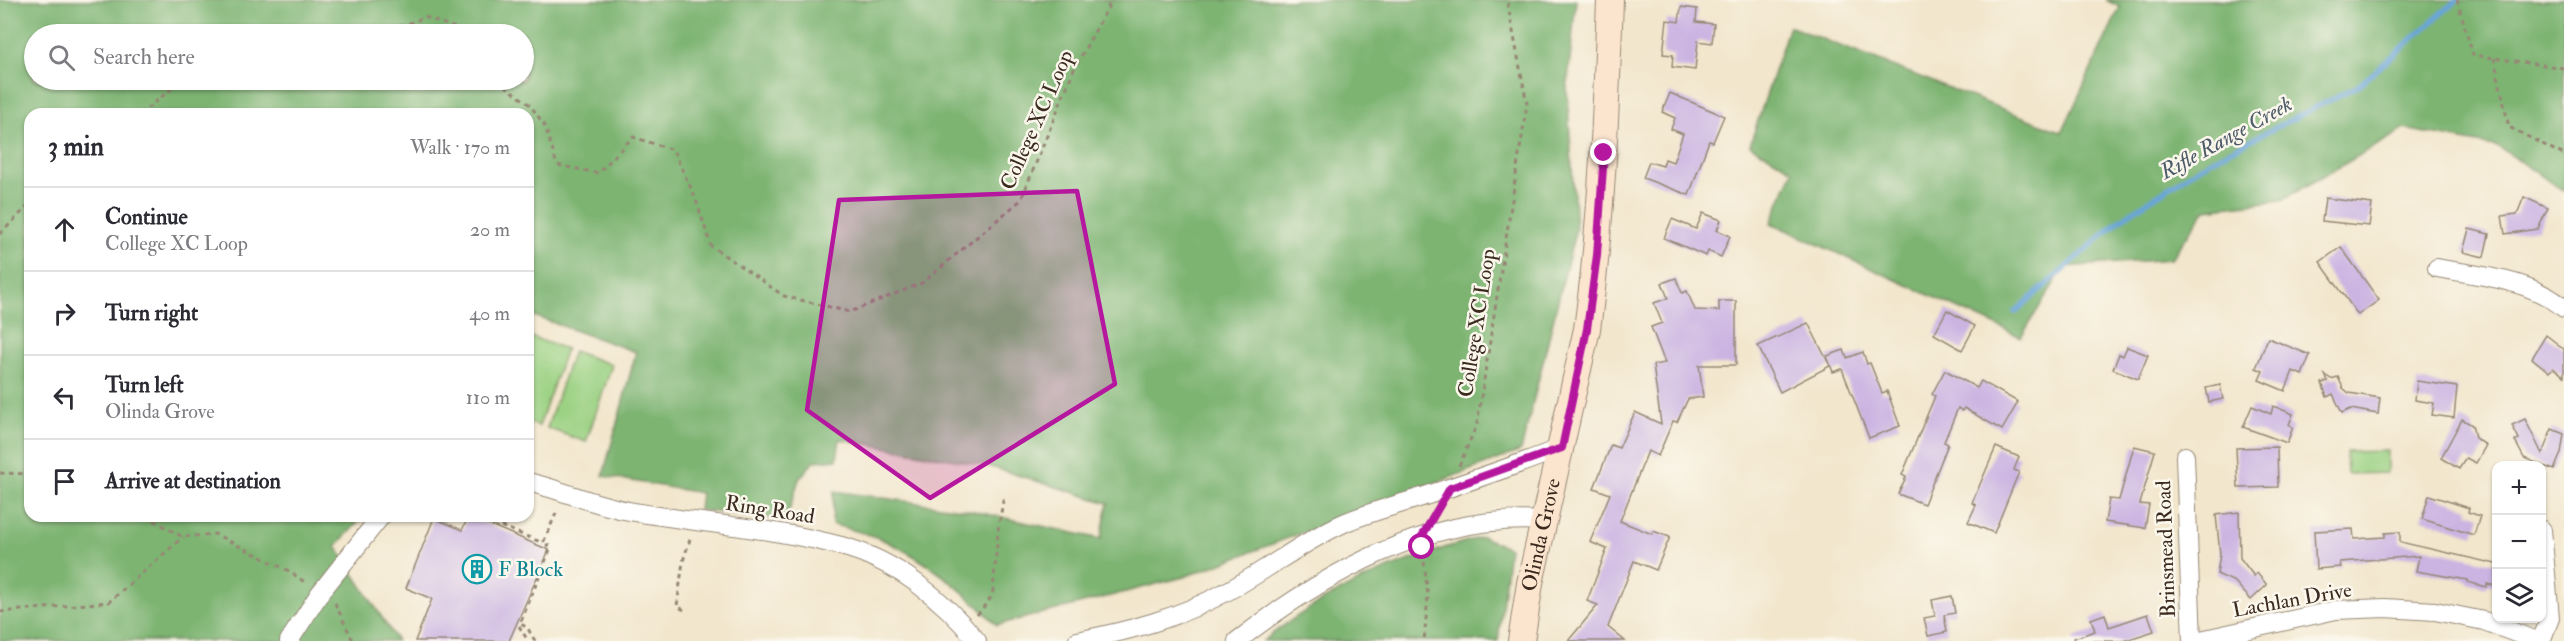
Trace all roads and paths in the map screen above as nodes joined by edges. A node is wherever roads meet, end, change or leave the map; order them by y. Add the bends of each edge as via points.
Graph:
1 (1112, 0) edge
2 (1507, 0) edge
3 (1610, 0) edge
4 (2457, 0) edge
5 (408, 24) edge
6 (444, 24) edge
7 (2494, 58) junction
8 (2564, 68) edge
9 (170, 90) edge
10 (511, 90) edge
11 (148, 108) edge
12 (532, 108) edge
13 (534, 111) edge
14 (2564, 155) edge
15 (24, 210) edge
16 (0, 234) edge
17 (2437, 268) dead end
18 (2564, 308) edge
19 (1562, 448) junction
20 (2185, 456) dead end
21 (0, 473) edge
22 (24, 474) edge
23 (534, 484) edge
24 (1450, 488) junction
25 (564, 493) junction
26 (1004, 495) dead end
27 (695, 521) junction
28 (1544, 521) junction
29 (157, 522) edge
30 (377, 522) edge
31 (492, 522) edge
32 (504, 522) edge
33 (502, 526) junction
34 (183, 537) junction
35 (1421, 538) junction
36 (543, 543) junction
37 (2545, 569) edge
38 (327, 597) junction
39 (684, 609) dead end
40 (0, 612) edge
41 (519, 626) dead end
42 (965, 626) junction
43 (289, 641) edge
44 (353, 641) edge
45 (528, 641) edge
46 (535, 641) edge
47 (977, 641) edge
48 (1077, 641) edge
49 (1237, 641) edge
50 (1424, 641) edge
51 (1521, 641) edge
52 (2194, 641) edge
53 (2536, 641) edge
54 (2541, 641) edge

1 - 13 path, College XC Loop via 1074,69 1021,200 922,283 850,312 784,296 711,246 695,197 673,150 633,137 598,173 557,165 545,126
2 - 24 path, College XC Loop via 1527,104 1477,424
3 - 19 main road, Olinda Grove via 1597,255 1587,329
4 - 7 path via 2473,55
5 - 6 path via 425,17
7 - 8 path
7 - 14 path via 2509,127
9 - 11 path
10 - 12 path, College XC Loop
15 - 16 path
17 - 18 street via 2509,281
19 - 24 street
19 - 28 main road, Olinda Grove
20 - 52 street, Brinsmead Road
21 - 22 path
23 - 25 street, Ring Road
24 - 48 street via 1378,509 1329,531 1232,589 1159,622
25 - 27 street, Ring Road via 628,511
25 - 36 path
26 - 42 path via 993,591 984,608
27 - 39 path via 683,561 677,606
27 - 42 street, Ring Road via 843,546 884,563 919,585
28 - 35 street via 1492,520
28 - 51 main road, Olinda Grove
29 - 34 path
30 - 38 street
31 - 33 path
32 - 33 path
33 - 36 path
34 - 38 path via 215,534 289,571
34 - 40 path via 109,602
35 - 49 street via 1373,555 1325,579
35 - 50 path via 1428,596
36 - 46 path via 551,547 520,624 527,627
37 - 54 street via 2550,618
38 - 43 street
38 - 44 path
41 - 45 path
42 - 47 street, Ring Road
52 - 53 street, Lachlan Drive via 2336,610 2385,608 2435,611 2484,621

